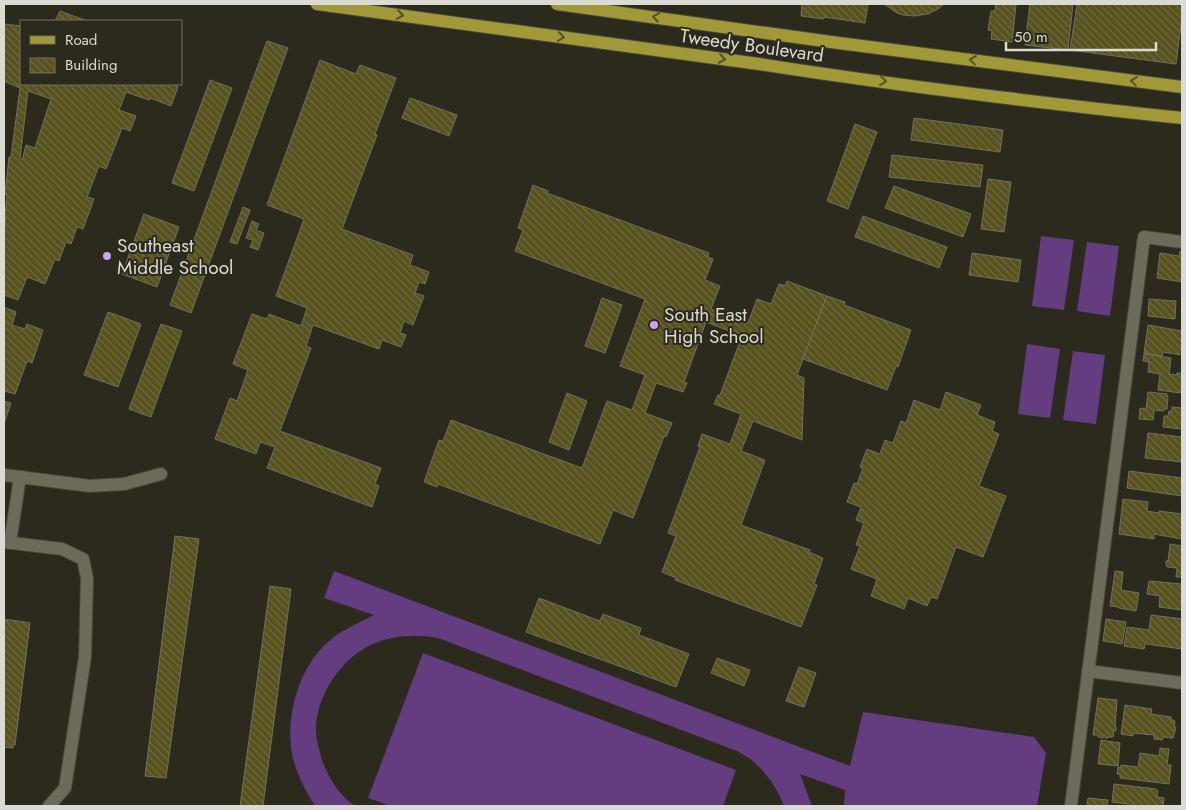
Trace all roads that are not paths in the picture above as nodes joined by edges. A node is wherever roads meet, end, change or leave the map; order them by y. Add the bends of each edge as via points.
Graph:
1 (317, 4) edge
2 (557, 4) edge
3 (1182, 87) edge
4 (1182, 118) edge
5 (1182, 242) edge
6 (162, 474) dead end
7 (4, 475) edge
8 (20, 477) junction
9 (7, 543) edge
10 (1088, 671) junction
11 (1182, 683) edge
12 (49, 806) edge
13 (1070, 806) edge

1 -> 4 main road, Tweedy Boulevard via 822,74
3 -> 2 main road, Tweedy Boulevard
5 - 10 street via 1144,237
6 - 8 street via 124,484 90,486
7 - 8 street
8 - 9 street
9 - 12 street via 62,550 83,559 87,578 85,656 65,788
10 - 11 street
10 - 13 street

